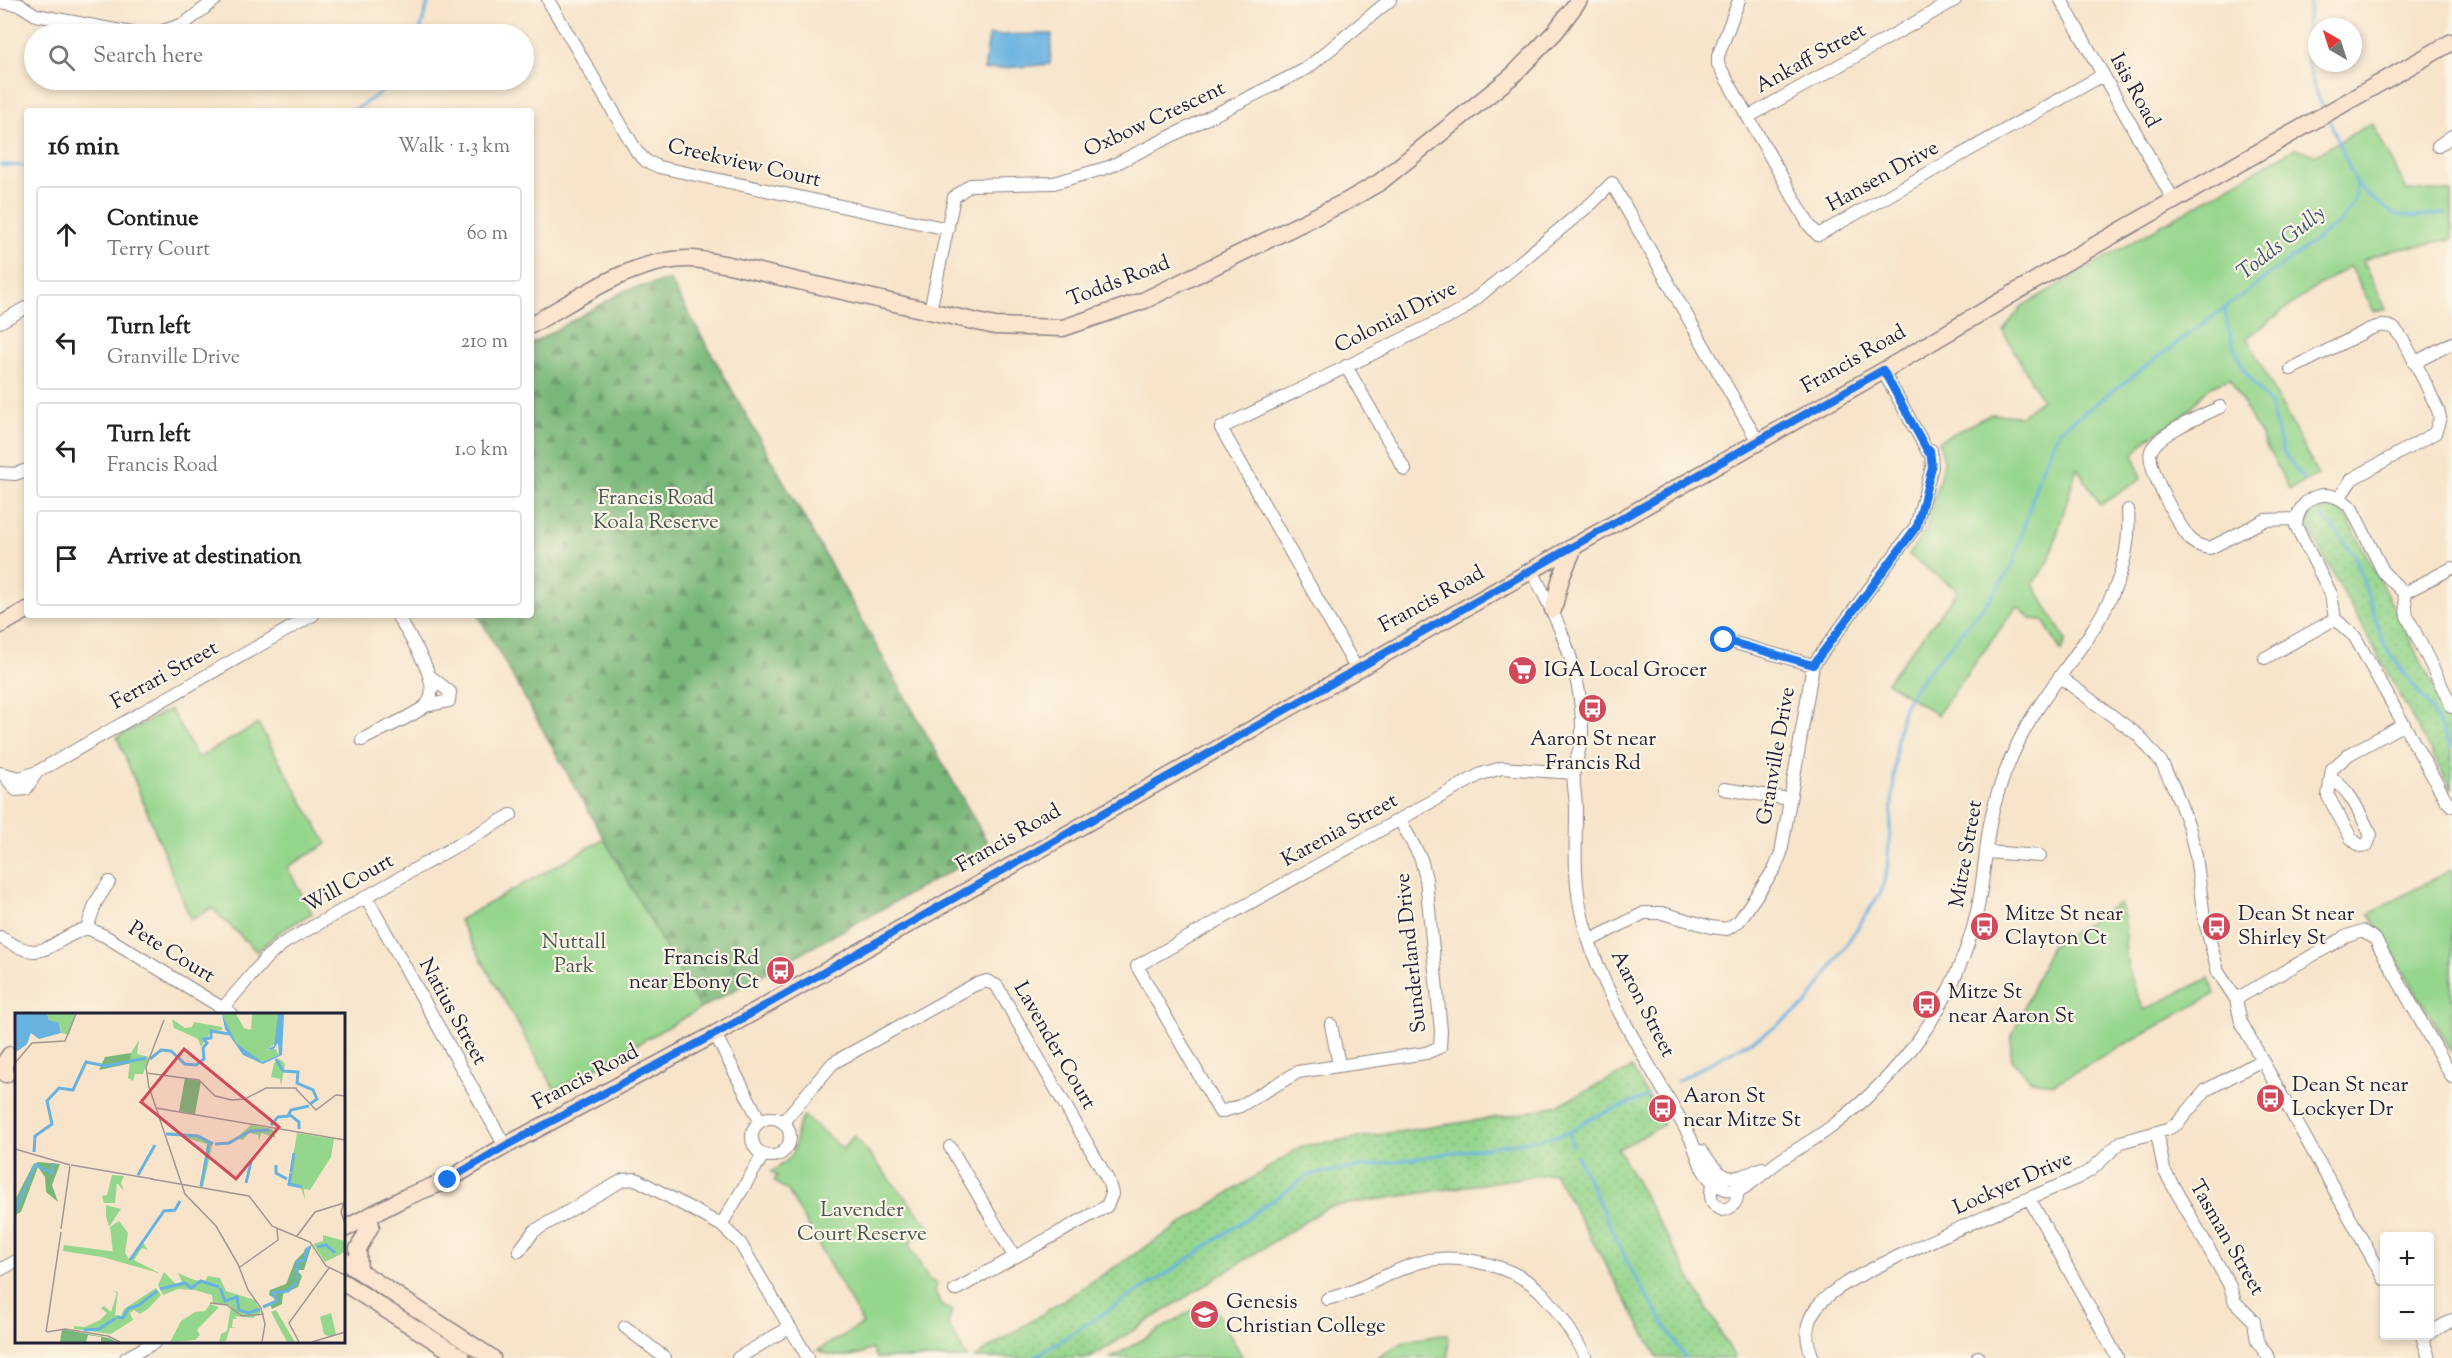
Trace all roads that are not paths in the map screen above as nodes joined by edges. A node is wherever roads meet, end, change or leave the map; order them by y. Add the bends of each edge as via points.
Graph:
1 (215, 0) edge
2 (548, 0) edge
3 (1390, 0) edge
4 (1579, 0) edge
5 (1739, 0) edge
6 (1955, 0) edge
7 (2061, 0) edge
8 (0, 2) edge
9 (84, 24) edge
10 (184, 24) edge
11 (2452, 42) edge
12 (2103, 75) junction
13 (1748, 117) junction
14 (2452, 136) edge
15 (2438, 146) dead end
16 (2174, 201) junction
17 (948, 229) junction
18 (24, 308) edge
19 (930, 311) junction
20 (1, 319) edge
21 (534, 323) edge
22 (2452, 343) edge
23 (2414, 363) junction
24 (1346, 366) junction
25 (2291, 369) dead end
26 (1883, 370) junction
27 (2220, 407) dead end
28 (1757, 440) junction
29 (1405, 470) dead end
30 (24, 471) edge
31 (0, 473) edge
32 (2340, 498) junction
33 (2128, 510) dead end
34 (2297, 519) junction
35 (1575, 545) junction
36 (2452, 568) edge
37 (1531, 569) junction
38 (2404, 593) junction
39 (1553, 610) junction
40 (24, 612) edge
41 (399, 618) edge
42 (2336, 619) junction
43 (291, 621) edge
44 (0, 625) edge
45 (1724, 640) dead end
46 (2265, 658) dead end
47 (1813, 665) junction
48 (1356, 668) junction
49 (431, 677) junction
50 (2060, 677) junction
51 (426, 706) junction
52 (2452, 707) edge
53 (2403, 724) junction
54 (362, 740) dead end
55 (1573, 773) junction
56 (2, 774) edge
57 (2332, 779) junction
58 (1724, 789) dead end
59 (1789, 799) junction
60 (2452, 806) edge
61 (511, 815) dead end
62 (1400, 820) junction
63 (1987, 852) junction
64 (2040, 856) dead end
65 (109, 882) dead end
66 (366, 897) junction
67 (87, 928) junction
68 (0, 937) edge
69 (1589, 941) junction
70 (1137, 966) joint
71 (2236, 999) junction
72 (228, 1011) edge
73 (1331, 1024) dead end
74 (715, 1034) junction
75 (9, 1054) edge
76 (2262, 1060) junction
77 (1339, 1065) junction
78 (8, 1075) edge
79 (2451, 1077) edge
80 (760, 1121) junction
81 (783, 1122) junction
82 (2157, 1133) junction
83 (505, 1146) junction
84 (950, 1147) dead end
85 (763, 1155) junction
86 (1727, 1183) joint
87 (429, 1189) junction
88 (2029, 1198) junction
89 (371, 1225) junction
90 (721, 1225) junction
91 (345, 1228) edge
92 (345, 1239) edge
93 (519, 1251) dead end
94 (1014, 1256) junction
95 (15, 1262) edge
96 (345, 1262) edge
97 (0, 1270) edge
98 (2380, 1270) edge
99 (359, 1271) junction
100 (345, 1284) edge
101 (955, 1290) dead end
102 (1327, 1299) dead end
103 (2452, 1320) edge
104 (625, 1327) dead end
105 (790, 1327) junction
106 (2434, 1330) edge
107 (2426, 1340) edge
108 (152, 1343) edge
109 (2117, 1357) edge
110 (126, 1358) edge
111 (462, 1358) edge
112 (492, 1358) edge
113 (665, 1358) edge
114 (738, 1358) edge
115 (808, 1358) edge
116 (1586, 1358) edge
117 (1813, 1358) edge
118 (2269, 1358) edge
119 (2429, 1358) edge

1 - 10 street
2 - 17 street, Creekview Court via 626,135 646,161
3 - 17 street, Oxbow Crescent via 1306,69 1109,167 1054,183 970,186 954,197
4 - 19 main road, Todds Road via 1533,56 1404,165 1347,201 1167,290 1063,328 995,326
5 - 13 street, Hansen Drive via 1718,64
6 - 13 street, Ankaff Street
7 - 12 street, Isis Road
8 - 9 street via 20,5 36,15
11 - 16 main road, Francis Road
12 - 13 street, Hansen Drive via 1818,235
12 - 16 street, Isis Road
14 - 15 street
16 - 26 main road, Francis Road
17 - 19 street, Oxbow Crescent
18 - 20 street
19 - 21 main road, Todds Road via 692,259 667,261 615,278
22 - 23 street
23 - 25 street via 2397,332 2380,325
23 - 32 street via 2438,410 2440,418 2435,433 2352,479
24 - 28 street, Colonial Drive via 1462,310 1612,183
24 - 29 street
24 - 48 street, Colonial Drive via 1221,428
26 - 28 main road, Francis Road
26 - 47 street, Granville Drive via 1930,450 1932,467 1917,526
27 - 34 street via 2161,438 2150,452 2150,467 2189,538 2210,548 2265,520
28 - 35 main road, Francis Road
30 - 31 street
32 - 34 street via 2317,496 2303,506
32 - 38 street via 2352,509 2384,573
33 - 50 street, Mitze Street via 2130,532 2116,586 2104,614
34 - 42 street via 2299,534 2331,594
35 - 37 main road, Francis Road
35 - 39 main road
36 - 38 street
37 - 39 street, Aaron Street
37 - 48 main road, Francis Road
38 - 52 street via 2407,616
39 - 55 street, Aaron Street via 1578,688 1582,734
40 - 44 main road
41 - 49 street
42 - 46 street
42 - 53 street via 2355,637
43 - 56 street, Ferrari Street via 37,772 26,789 16,790
45 - 47 street
47 - 59 street, Granville Drive
48 - 74 main road, Francis Road
49 - 51 street via 433,693
49 - 51 street via 450,692 449,701
50 - 63 street, Mitze Street via 2033,714 2007,769 1997,796
50 - 71 street via 2138,735 2161,762 2189,827 2212,954 2218,972
51 - 54 street
53 - 57 street via 2337,762
53 - 60 street
55 - 62 street, Karenia Street via 1503,768 1481,774
55 - 69 street, Aaron Street via 1576,882
57 - 57 street via 2346,790 2367,827 2371,835 2367,845 2360,846 2351,838 2328,796
58 - 59 street
59 - 69 street, Granville Drive via 1775,868 1739,921 1727,929 1662,913 1644,913
61 - 66 street, Will Court
62 - 70 street, Karenia Street
62 - 77 street, Sunderland Drive via 1421,859 1426,879 1440,1047 1426,1053
63 - 64 street
63 - 86 street, Mitze Street via 1972,932 1959,967 1935,1016 1909,1054 1872,1094 1835,1125 1780,1160
65 - 67 street via 96,902
66 - 72 street, Will Court via 284,943 267,957
66 - 83 street, Natius Street
67 - 68 street via 38,951 19,949
67 - 72 street, Pete Court
69 - 86 street, Aaron Street via 1600,974 1690,1138
70 - 77 street, Sunderland Drive via 1220,1112 1240,1106 1298,1072
71 - 76 street via 2241,1022
71 - 79 street via 2362,931 2375,939
73 - 77 street
74 - 80 street
74 - 83 main road, Francis Road
75 - 78 main road via 3,1065
76 - 82 street, Lockyer Drive via 2206,1090 2177,1124
76 - 98 street
80 - 81 street via 771,1118
80 - 85 street via 752,1137
81 - 85 street via 790,1137 787,1148 778,1155
81 - 94 street, Lavender Court via 834,1063 974,985 987,981 997,986 1108,1180 1112,1194 1107,1206
82 - 88 street, Lockyer Drive via 2121,1142 2091,1170
82 - 118 street, Tasman Street via 2164,1170 2229,1284 2235,1302 2254,1321 2257,1341
83 - 87 main road, Francis Road
84 - 94 street
85 - 90 street
87 - 89 main road, Francis Road
87 - 91 main road, Francis Road
88 - 109 street
88 - 117 street, Lockyer Drive via 1910,1251 1835,1292 1818,1306 1808,1324 1806,1344
89 - 92 main road, Francis Road
89 - 99 main road via 358,1249
90 - 93 street via 636,1179 623,1180 534,1230
90 - 105 street via 740,1243
94 - 101 street, Lavender Court
95 - 97 street
96 - 99 main road
99 - 112 main road
100 - 111 main road
102 - 116 street via 1359,1290 1422,1261 1474,1261 1500,1268 1540,1291
103 - 106 street
104 - 113 street
105 - 114 street
105 - 115 street
107 - 119 street
108 - 110 street

